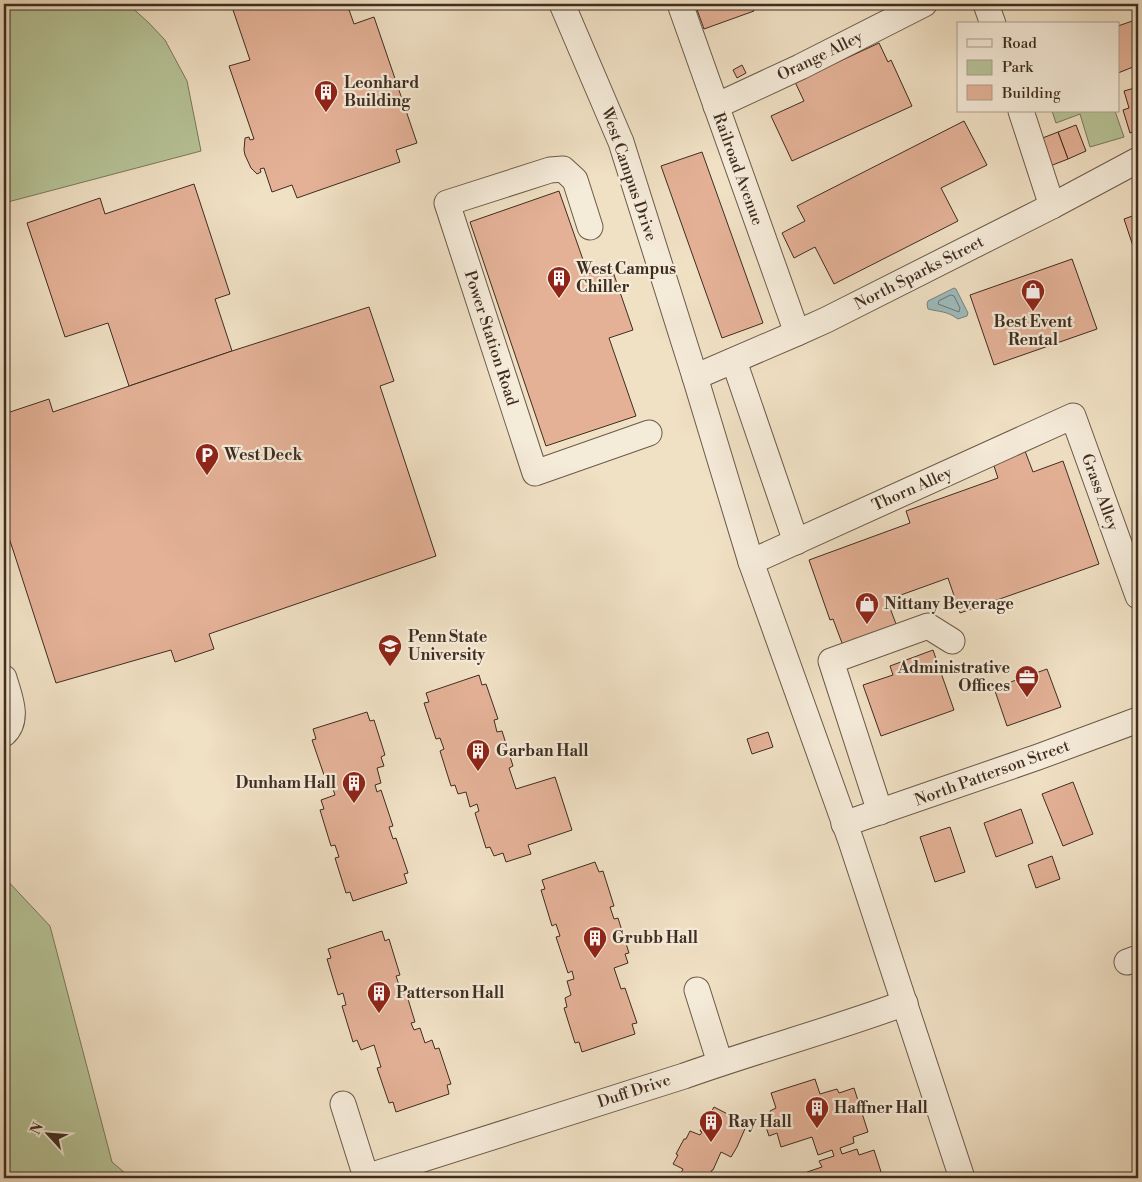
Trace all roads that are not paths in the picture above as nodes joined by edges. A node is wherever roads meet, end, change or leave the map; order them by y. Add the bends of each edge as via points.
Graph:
1 (562, 4) edge
2 (680, 4) edge
3 (924, 4) edge
4 (986, 4) edge
5 (991, 22) edge
6 (716, 106) junction
7 (1021, 112) edge
8 (1138, 160) edge
9 (1052, 206) junction
10 (590, 227) dead end
11 (798, 333) junction
12 (734, 360) junction
13 (695, 376) junction
14 (1073, 416) joint
15 (649, 433) dead end
16 (796, 542) junction
17 (751, 562) junction
18 (1138, 596) edge
19 (952, 641) dead end
20 (4, 678) edge
21 (1138, 720) edge
22 (4, 734) edge
23 (880, 812) junction
24 (844, 824) junction
25 (697, 990) dead end
26 (905, 1003) junction
27 (720, 1063) junction
28 (343, 1104) dead end
29 (364, 1178) edge
30 (962, 1178) edge

1 - 13 street, West Campus Drive via 621,142
2 - 6 street, Railroad Avenue
3 - 6 street, Orange Alley
4 - 5 street
6 - 11 street, Railroad Avenue
7 - 9 street
8 - 9 street, North Sparks Street
9 - 11 street, North Sparks Street
10 - 15 street, Power Station Road via 575,180 563,169 550,170 447,203 535,473
11 - 12 street, North Sparks Street
12 - 13 street, North Sparks Street
12 - 16 street
13 - 17 street, West Campus Drive
14 - 16 street, Thorn Alley
14 - 18 street, Grass Alley
16 - 17 street, Thorn Alley
17 - 24 street, West Campus Drive
19 - 23 street via 928,626 831,661
20 - 22 street via 12,713 9,728
21 - 23 street, North Patterson Street
23 - 24 street, North Patterson Street
24 - 26 street, West Campus Drive
25 - 27 street
26 - 27 street, Duff Drive
26 - 30 street, West Campus Drive
27 - 29 street, Duff Drive
28 - 29 street

